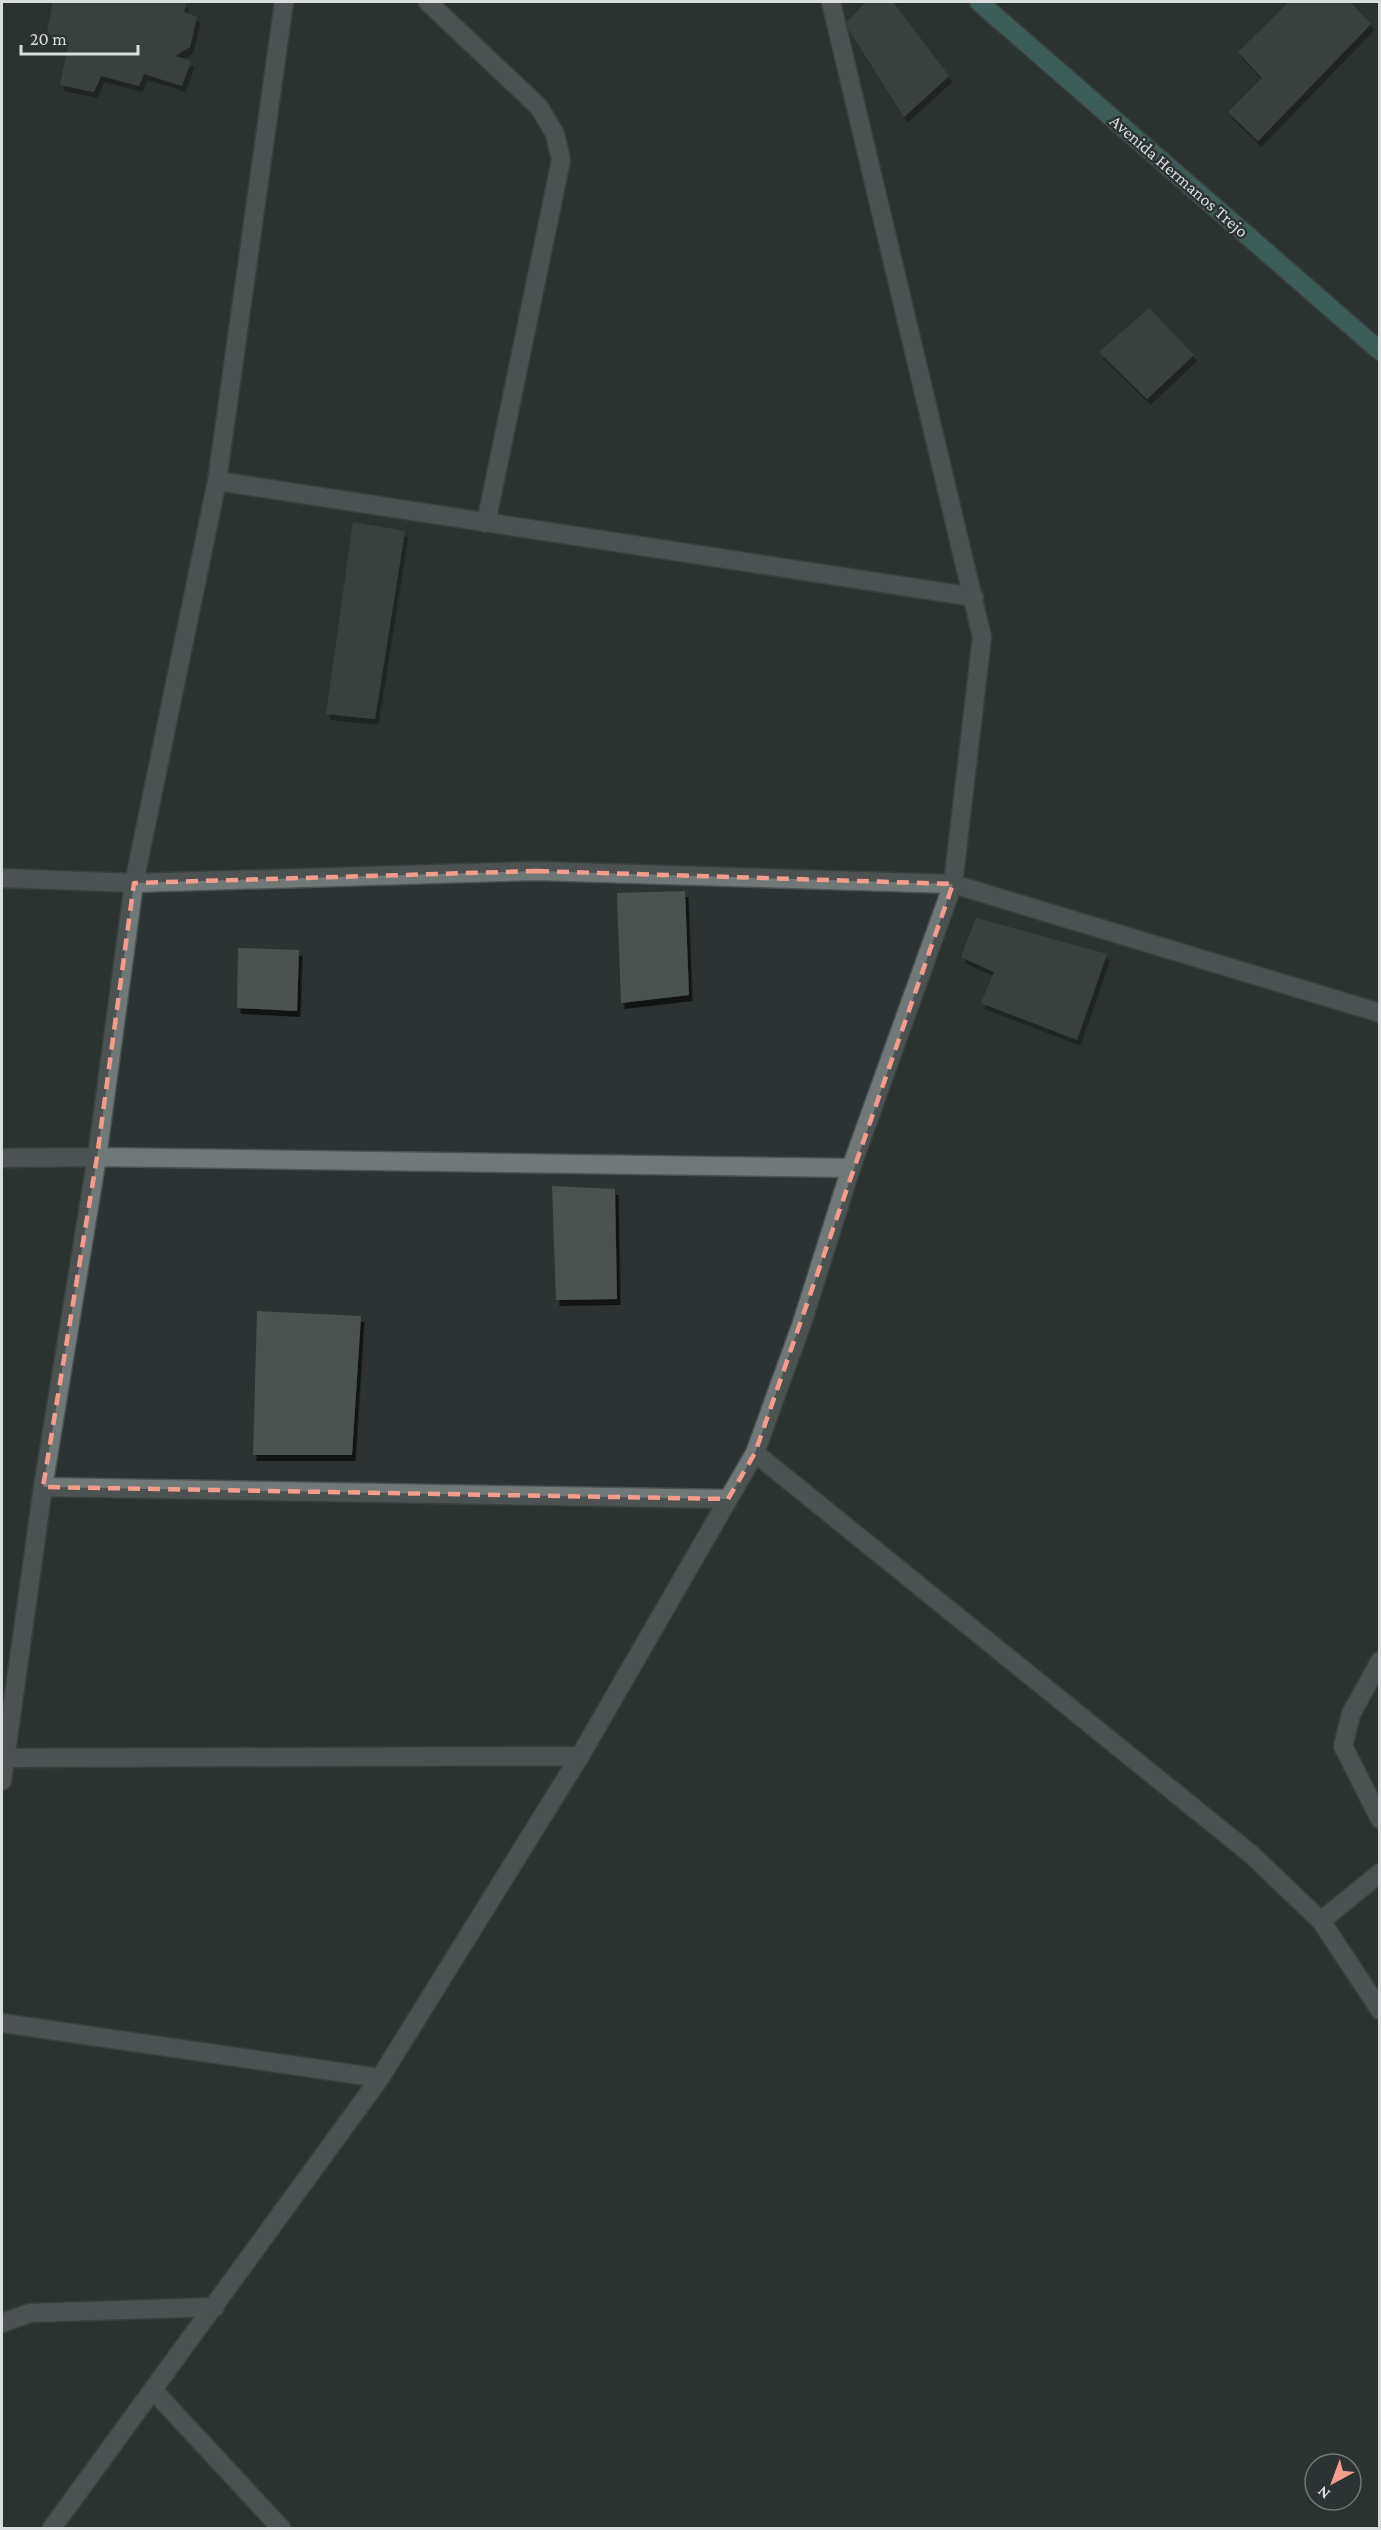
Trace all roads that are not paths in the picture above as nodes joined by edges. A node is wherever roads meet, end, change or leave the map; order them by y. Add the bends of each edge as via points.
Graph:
1 (284, 2) edge
2 (428, 2) edge
3 (831, 2) edge
4 (979, 2) edge
5 (1380, 351) edge
6 (217, 481) junction
7 (486, 523) junction
8 (974, 597) junction
9 (2, 878) edge
10 (134, 883) junction
11 (953, 884) junction
12 (1380, 1013) edge
13 (97, 1157) junction
14 (2, 1158) edge
15 (850, 1168) junction
16 (755, 1453) junction
17 (43, 1487) junction
18 (728, 1499) junction
19 (1380, 1661) edge
20 (580, 1756) junction
21 (3, 1758) edge
22 (2, 1782) edge
23 (1380, 1819) edge
24 (1380, 1874) edge
25 (1321, 1921) junction
26 (1380, 2010) edge
27 (2, 2023) edge
28 (380, 2078) junction
29 (215, 2307) junction
30 (2, 2323) edge
31 (153, 2390) junction
32 (52, 2529) edge
33 (281, 2529) edge

1 - 6 street
2 - 7 street via 539,107 555,134 561,160
3 - 8 street
4 - 5 main road, Avenida Hermanos Trejo
6 - 7 street
6 - 10 street
7 - 8 street
8 - 11 street via 982,637
9 - 10 street
10 - 11 street via 537,871
10 - 13 street
11 - 12 street
11 - 15 street
13 - 14 street
13 - 15 street
13 - 17 street
15 - 16 street via 802,1323
16 - 18 street
16 - 25 street via 1252,1855
17 - 18 street
17 - 21 street
18 - 20 street
19 - 23 street via 1352,1714 1343,1746
20 - 21 street
20 - 28 street
21 - 22 street
24 - 25 street
25 - 26 street
27 - 28 street
28 - 29 street
29 - 30 street via 30,2313
29 - 31 street
31 - 32 street
31 - 33 street

